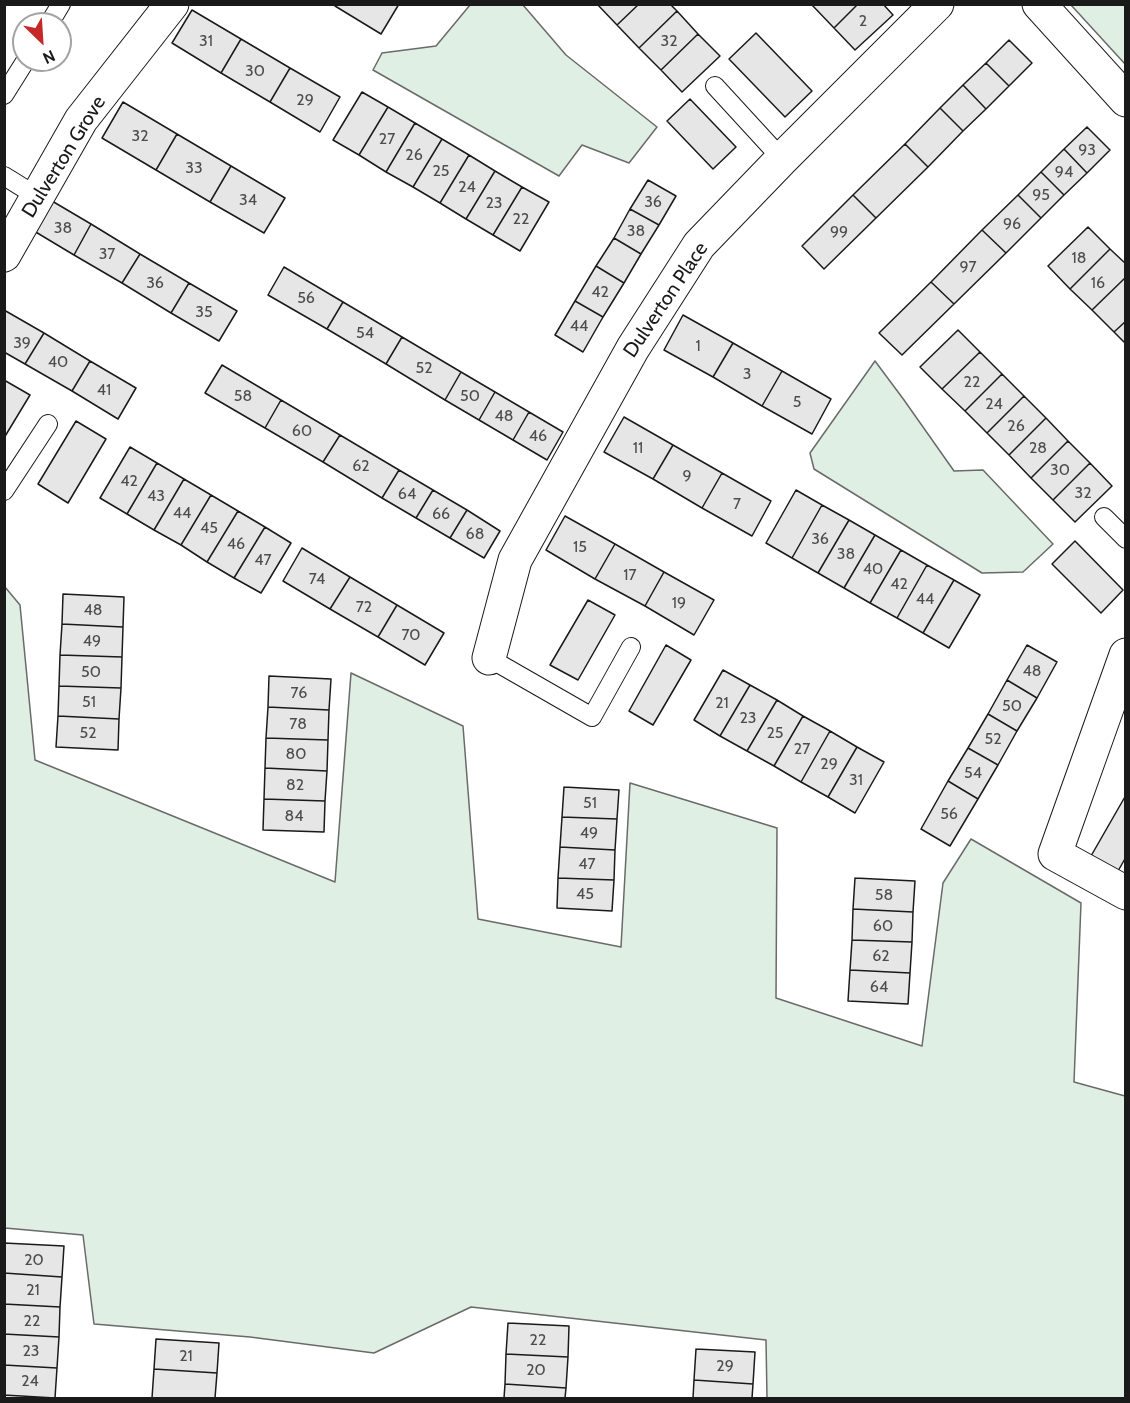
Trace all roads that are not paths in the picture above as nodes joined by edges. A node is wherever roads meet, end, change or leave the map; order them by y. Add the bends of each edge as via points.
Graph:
1 (172, 4) edge
2 (937, 4) edge
3 (1039, 4) edge
4 (18, 72) edge
5 (715, 86) dead end
6 (4, 95) edge
7 (1125, 100) edge
8 (782, 159) junction
9 (4, 176) edge
10 (38, 197) junction
11 (4, 255) edge
12 (48, 424) dead end
13 (4, 490) edge
14 (1104, 517) dead end
15 (1125, 539) edge
16 (631, 647) dead end
17 (1125, 656) edge
18 (489, 658) joint
19 (1125, 893) edge

1 - 10 street, Dulverton Grove via 81,120
2 - 8 street, Dulverton Place
3 - 7 street
4 - 6 lane
5 - 8 lane
8 - 18 street, Dulverton Place via 699,245 633,348 515,560
9 - 10 lane
10 - 11 street, Dulverton Grove
12 - 13 lane
14 - 15 lane
16 - 18 lane via 592,717
17 - 19 street via 1056,854

